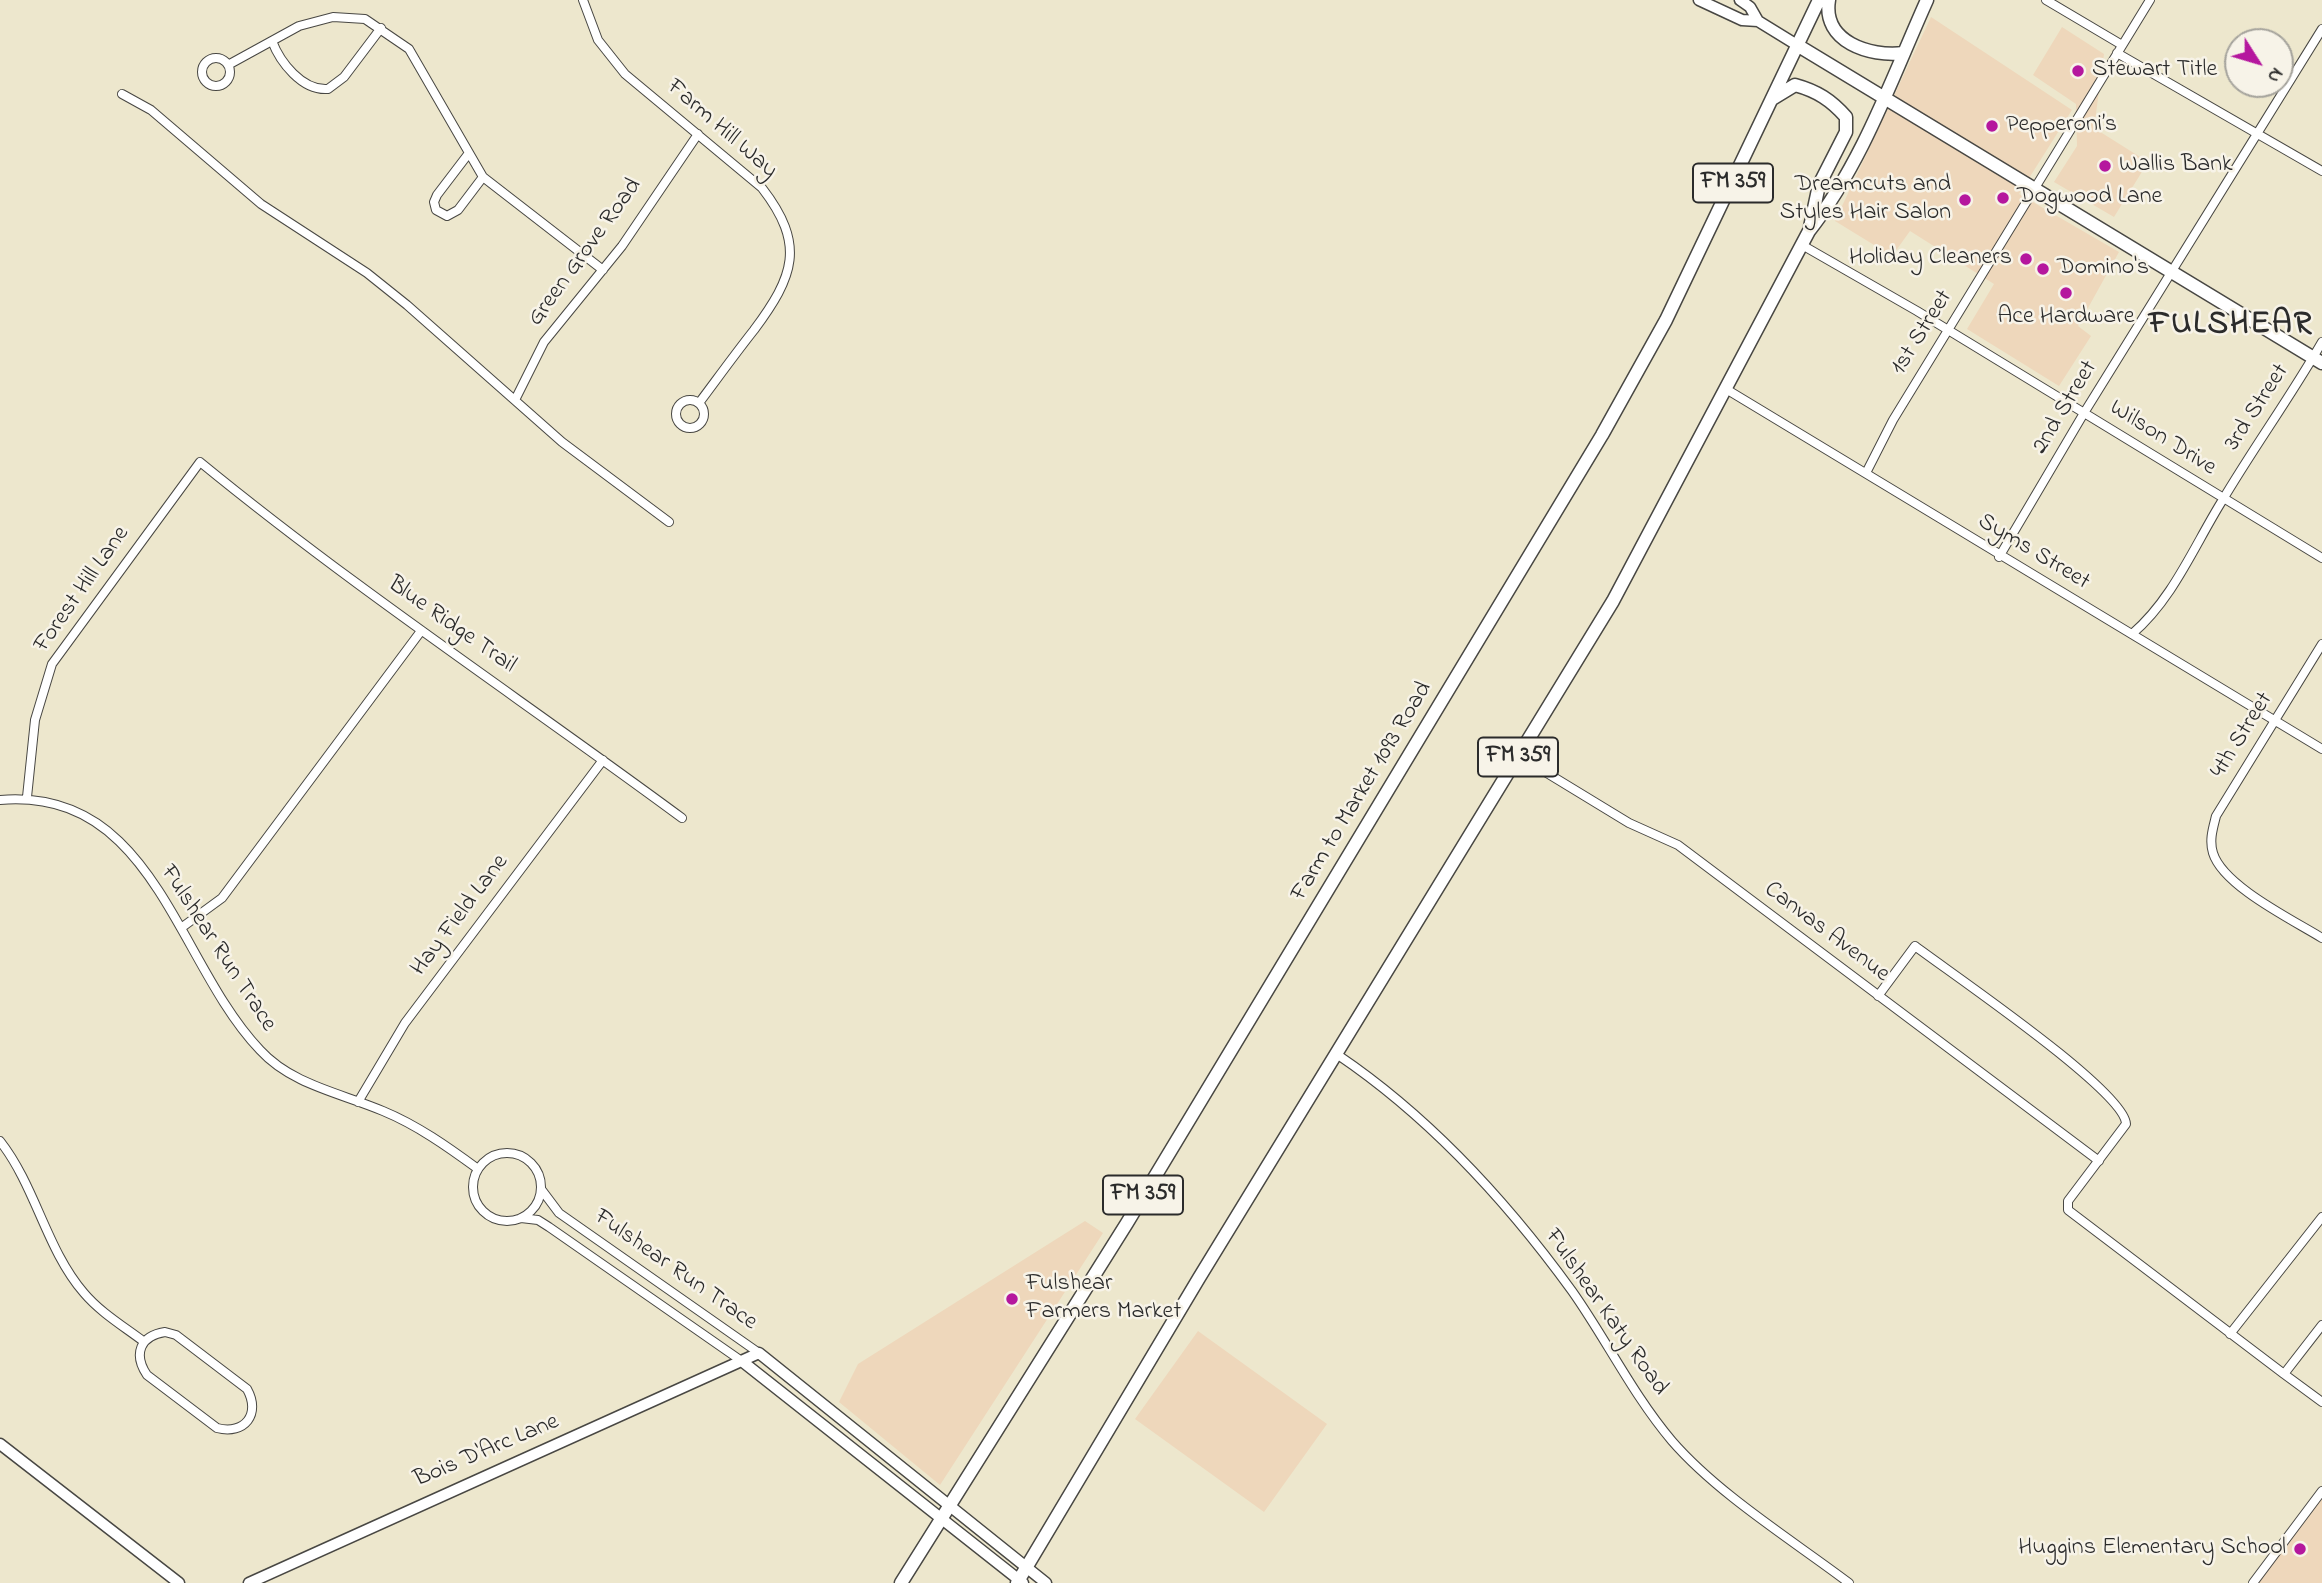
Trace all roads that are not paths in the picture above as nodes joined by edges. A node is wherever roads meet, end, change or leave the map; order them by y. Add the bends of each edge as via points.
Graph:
1 (583, 0) edge
2 (1699, 0) edge
3 (1740, 0) edge
4 (1819, 0) edge
5 (1829, 0) edge
6 (1927, 0) edge
7 (2046, 0) edge
8 (2150, 0) edge
9 (1758, 21) junction
10 (381, 28) junction
11 (2322, 29) edge
12 (272, 41) junction
13 (1797, 45) junction
14 (2120, 49) junction
15 (1903, 53) junction
16 (228, 65) dead end
17 (122, 94) dead end
18 (1772, 100) junction
19 (1883, 100) junction
20 (2257, 132) junction
21 (698, 134) junction
22 (469, 153) junction
23 (2322, 171) edge
24 (483, 177) junction
25 (2034, 188) junction
26 (1809, 231) junction
27 (1802, 245) junction
28 (603, 270) junction
29 (2172, 271) junction
30 (1948, 330) junction
31 (2322, 342) edge
32 (2317, 361) edge
33 (1726, 389) junction
34 (515, 400) junction
35 (699, 403) dead end
36 (2084, 413) junction
37 (201, 462) joint
38 (1866, 473) junction
39 (2223, 499) junction
40 (670, 522) dead end
41 (1999, 557) junction
42 (2322, 558) edge
43 (421, 631) junction
44 (2132, 634) junction
45 (2322, 644) edge
46 (2275, 721) junction
47 (2322, 749) edge
48 (1519, 756) junction
49 (603, 760) junction
50 (27, 797) junction
51 (0, 800) edge
52 (682, 818) dead end
53 (181, 928) junction
54 (2322, 938) edge
55 (1878, 996) junction
56 (1338, 1055) junction
57 (358, 1102) junction
58 (0, 1141) edge
59 (2099, 1161) junction
60 (478, 1169) junction
61 (541, 1189) junction
62 (521, 1217) junction
63 (2322, 1217) edge
64 (2322, 1325) edge
65 (2230, 1334) junction
66 (143, 1341) junction
67 (759, 1353) junction
68 (743, 1362) junction
69 (2284, 1374) junction
70 (2322, 1402) edge
71 (0, 1444) edge
72 (2322, 1491) edge
73 (944, 1512) junction
74 (1026, 1567) junction
75 (1020, 1582) edge
76 (179, 1583) edge
77 (249, 1583) edge
78 (901, 1583) edge
79 (1046, 1583) edge
80 (1849, 1583) edge
81 (2253, 1583) edge

1 - 21 street, Farm Hill Way via 598,40 625,74
2 - 9 street via 1742,20
3 - 9 street
4 - 13 main road, Farm to Market 1093 Road
5 - 15 main road via 1827,11 1837,34 1868,52 1882,56
6 - 15 main road
7 - 14 street
8 - 14 street, 1st Street
9 - 13 street
10 - 12 street via 365,19 333,17 299,26
10 - 12 street via 344,78 328,89 313,88 292,72
10 - 22 street via 414,55
11 - 20 street, 2nd Street
12 - 16 street
13 - 18 main road, Farm to Market 1093 Road / FM 359
13 - 19 main road
14 - 20 street
14 - 25 street, 1st Street
15 - 19 main road
17 - 34 street via 150,110 261,204 377,281
18 - 26 main road via 1795,85 1816,91 1846,117 1846,132 1819,185
18 - 73 main road, Farm to Market 1093 Road / FM 359 via 1667,320 1602,435 1127,1223
19 - 25 main road
19 - 26 main road, FM 359 via 1830,205
20 - 23 street
20 - 29 street, 2nd Street
21 - 28 street, Green Grove Road
21 - 35 street, Farm Hill Way via 762,188 777,207 790,238 792,258 778,298
22 - 24 street
22 - 24 street via 437,195 436,210 443,215 455,213
24 - 28 street
25 - 29 main road
25 - 30 street, 1st Street
26 - 27 main road, FM 359
27 - 30 street, Wilson Drive
27 - 33 main road, FM 359
28 - 34 street, Green Grove Road via 544,342
29 - 32 main road
29 - 36 street, 2nd Street
30 - 36 street, Wilson Drive
30 - 38 street, 1st Street
31 - 32 street, 3rd Street
32 - 39 street, 3rd Street
33 - 38 street, Syms Street
33 - 48 main road, FM 359 via 1613,601
34 - 40 street via 562,442
36 - 39 street, Wilson Drive
36 - 41 street, 2nd Street
37 - 43 street, Blue Ridge Trail
37 - 50 street, Forest Hill Lane via 52,664 35,720
38 - 41 street, Syms Street
39 - 42 street, Wilson Drive
39 - 44 street, 3rd Street via 2166,597
41 - 44 street, Syms Street
43 - 49 street, Blue Ridge Trail
43 - 53 street via 222,898
44 - 46 street, Syms Street
45 - 46 street, 4th Street
46 - 47 street, Syms Street
46 - 54 street, 4th Street via 2216,816 2213,853 2221,870 2235,883
48 - 55 street, Canvas Avenue via 1629,823 1678,845
48 - 56 main road, FM 359
49 - 52 street, Blue Ridge Trail
49 - 57 street, Hay Field Lane via 405,1023
50 - 51 street, Fulshear Run Trace
50 - 53 street, Fulshear Run Trace via 71,810 111,832 138,860
53 - 57 street, Fulshear Run Trace via 259,1050 300,1079
55 - 59 street, Canvas Avenue
55 - 59 street via 1915,946 2061,1055 2126,1117 2126,1124
56 - 74 main road, FM 359
56 - 80 street, Fulshear Katy Road via 1395,1094 1490,1189 1572,1291 1679,1448 1702,1472
57 - 60 street, Fulshear Run Trace via 420,1129
58 - 66 street via 84,1294
59 - 65 street via 2068,1201 2072,1216
60 - 61 street via 495,1154 518,1154 535,1168
60 - 62 street via 473,1187 478,1205 493,1218
61 - 62 street via 535,1206
61 - 67 street, Fulshear Run Trace via 559,1213
62 - 68 street, Fulshear Run Trace via 549,1227
63 - 65 street
64 - 69 street
65 - 69 street
66 - 66 street via 140,1364 147,1375 217,1428 229,1431 250,1420 253,1399 247,1389 176,1335 165,1332
67 - 68 street, Bois D'Arc Lane
67 - 73 street
68 - 73 street
68 - 77 street, Bois D'Arc Lane
69 - 70 street
71 - 76 street
72 - 81 street
73 - 74 street
73 - 75 street
73 - 78 main road, Farm to Market 1093 Road / FM 359
74 - 75 main road, FM 359
74 - 79 street

